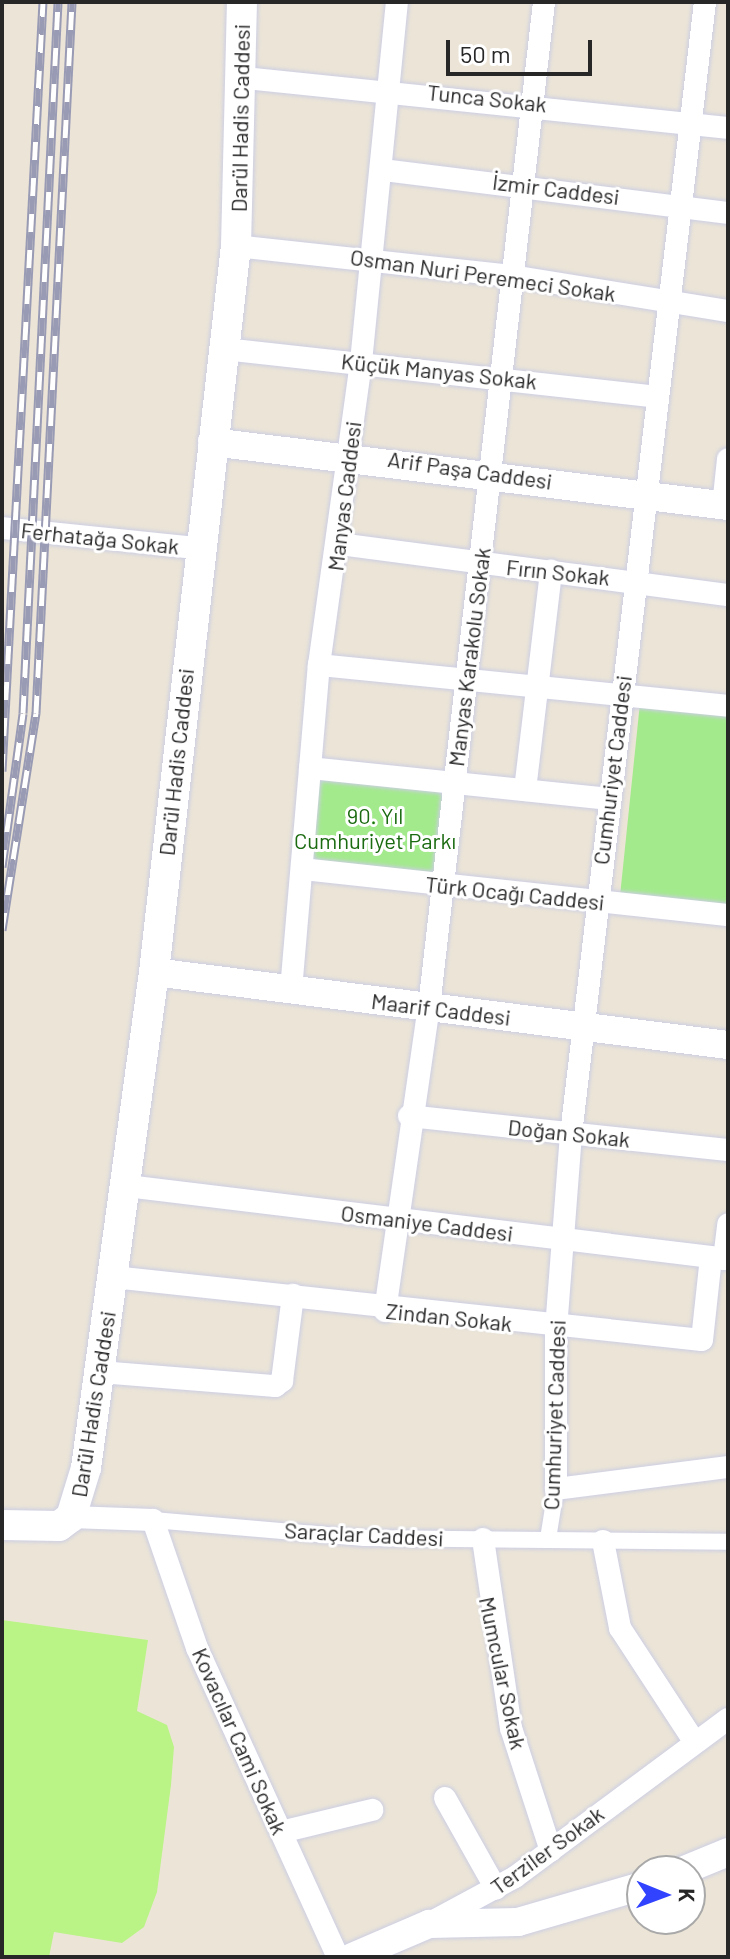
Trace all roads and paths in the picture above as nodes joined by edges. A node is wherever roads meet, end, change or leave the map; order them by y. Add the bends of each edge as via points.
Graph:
1 (242, 2) edge
2 (397, 2) edge
3 (544, 2) edge
4 (705, 2) edge
5 (245, 78) junction
6 (388, 87) junction
7 (533, 103) junction
8 (688, 123) junction
9 (728, 128) edge
10 (383, 170) junction
11 (526, 184) junction
12 (678, 205) junction
13 (728, 213) edge
14 (236, 246) junction
15 (371, 259) junction
16 (512, 276) junction
17 (667, 300) junction
18 (728, 311) edge
19 (224, 349) junction
20 (361, 362) junction
21 (502, 376) junction
22 (653, 396) junction
23 (212, 442) junction
24 (348, 454) junction
25 (728, 459) edge
26 (490, 472) junction
27 (643, 495) junction
28 (726, 506) edge
29 (2, 528) edge
30 (340, 544) junction
31 (197, 548) junction
32 (481, 563) junction
33 (551, 571) junction
34 (634, 580) junction
35 (728, 595) edge
36 (319, 665) junction
37 (464, 681) junction
38 (537, 687) junction
39 (620, 693) junction
40 (728, 706) edge
41 (310, 768) junction
42 (453, 782) junction
43 (525, 790) junction
44 (608, 799) junction
45 (303, 869) junction
46 (442, 885) junction
47 (597, 901) junction
48 (728, 915) edge
49 (154, 972) junction
50 (291, 990) junction
51 (429, 1007) junction
52 (582, 1026) junction
53 (728, 1045) edge
54 (409, 1116) junction
55 (571, 1134) junction
56 (728, 1150) edge
57 (127, 1186) junction
58 (398, 1221) junction
59 (728, 1224) edge
60 (561, 1239) junction
61 (721, 1258) edge
62 (113, 1277) junction
63 (293, 1295) junction
64 (385, 1311) junction
65 (556, 1327) junction
66 (100, 1372) junction
67 (728, 1467) edge
68 (556, 1489) junction
69 (71, 1517) junction
70 (153, 1520) junction
71 (2, 1525) edge
72 (483, 1539) junction
73 (548, 1539) junction
74 (603, 1541) junction
75 (728, 1542) edge
76 (728, 1719) edge
77 (694, 1741) junction
78 (445, 1798) dead end
79 (372, 1810) dead end
80 (281, 1832) junction
81 (551, 1851) junction
82 (728, 1852) edge
83 (706, 1861) edge
84 (728, 1870) edge
85 (706, 1878) edge
86 (496, 1889) junction
87 (626, 1891) edge
88 (626, 1907) edge
89 (429, 1924) junction
90 (354, 1956) edge

1 - 5 main road, Darül Hadis Caddesi
2 - 6 street, Manyas Caddesi
3 - 7 street, Manyas Karakolu Sokak
4 - 8 street, Cumhuriyet Caddesi
5 - 6 street, Tunca Sokak
5 - 14 main road, Darül Hadis Caddesi
6 - 7 street, Tunca Sokak
6 - 10 street, Manyas Caddesi
7 - 8 street, Tunca Sokak
7 - 11 street, Manyas Karakolu Sokak
8 - 9 street, Tunca Sokak
8 - 12 street, Cumhuriyet Caddesi
10 - 11 street, İzmir Caddesi
10 - 15 street, Manyas Caddesi
11 - 12 street, İzmir Caddesi
11 - 16 street, Manyas Karakolu Sokak
12 - 13 street, İzmir Caddesi
12 - 17 street, Cumhuriyet Caddesi
14 - 15 street, Osman Nuri Peremeci Sokak
14 - 19 main road, Darül Hadis Caddesi
15 - 16 street, Osman Nuri Peremeci Sokak
15 - 20 street, Manyas Caddesi
16 - 17 street, Osman Nuri Peremeci Sokak
16 - 21 street, Manyas Karakolu Sokak
17 - 18 street, Osman Nuri Peremeci Sokak
17 - 22 street, Cumhuriyet Caddesi
19 - 20 street, Küçük Manyas Sokak
19 - 23 main road, Darül Hadis Caddesi
20 - 21 street, Küçük Manyas Sokak
20 - 24 street, Manyas Caddesi
21 - 22 street, Küçük Manyas Sokak
21 - 26 street, Manyas Karakolu Sokak
22 - 27 street, Cumhuriyet Caddesi
23 - 24 street, Arif Paşa Caddesi
23 - 31 main road, Darül Hadis Caddesi
24 - 26 street, Arif Paşa Caddesi
24 - 30 street, Manyas Caddesi
25 - 28 street
26 - 27 street, Arif Paşa Caddesi
26 - 32 street, Manyas Karakolu Sokak
27 - 28 street, Arif Paşa Caddesi
27 - 34 street, Cumhuriyet Caddesi
29 - 31 street, Ferhatağa Sokak
30 - 32 street, Fırın Sokak
30 - 36 street, Manyas Caddesi
31 - 49 main road, Darül Hadis Caddesi
32 - 33 street, Fırın Sokak
32 - 37 street, Manyas Karakolu Sokak
33 - 34 street, Fırın Sokak
33 - 38 street
34 - 35 street, Fırın Sokak
34 - 39 street, Cumhuriyet Caddesi
36 - 37 street
36 - 41 street, Manyas Caddesi
37 - 38 street
37 - 42 street, Manyas Karakolu Sokak
38 - 39 street
38 - 43 street
39 - 40 street
39 - 44 street, Cumhuriyet Caddesi
41 - 42 street
41 - 45 street, Manyas Caddesi
42 - 43 street
42 - 46 street, Manyas Karakolu Sokak
43 - 44 street
44 - 47 street, Cumhuriyet Caddesi
45 - 46 street, Türk Ocağı Caddesi
45 - 50 street, Manyas Caddesi
46 - 47 street, Türk Ocağı Caddesi
46 - 51 street, Manyas Karakolu Sokak
47 - 48 street, Türk Ocağı Caddesi
47 - 52 street, Cumhuriyet Caddesi
49 - 50 street, Maarif Caddesi
49 - 57 main road, Darül Hadis Caddesi
50 - 51 street, Maarif Caddesi
51 - 52 street, Maarif Caddesi
51 - 54 street, Manyas Karakolu Sokak
52 - 53 street, Maarif Caddesi
52 - 55 street, Cumhuriyet Caddesi
54 - 55 street, Doğan Sokak
54 - 58 street, Manyas Karakolu Sokak
55 - 56 street, Doğan Sokak
55 - 60 street, Cumhuriyet Caddesi
57 - 58 street, Osmaniye Caddesi
57 - 62 main road, Darül Hadis Caddesi
58 - 60 street, Osmaniye Caddesi
58 - 64 street, Manyas Karakolu Sokak
59 - 61 street
60 - 61 street, Osmaniye Caddesi
60 - 65 street, Cumhuriyet Caddesi
61 - 65 street, Zindan Sokak via 702,1340
62 - 63 street, Zindan Sokak
62 - 66 main road, Darül Hadis Caddesi
63 - 64 street, Zindan Sokak
63 - 66 street via 282,1381 275,1386
64 - 65 street, Zindan Sokak
65 - 68 street, Cumhuriyet Caddesi
66 - 69 main road, Darül Hadis Caddesi
67 - 68 street
68 - 73 street, Cumhuriyet Caddesi
69 - 70 street, Saraçlar Caddesi
69 - 71 main road, Saraçlar Caddesi via 59,1526
70 - 72 street, Saraçlar Caddesi via 364,1538
70 - 80 street, Kovacılar Cami Sokak via 197,1648
72 - 73 street, Saraçlar Caddesi
72 - 81 street, Mumcular Sokak via 511,1728
73 - 74 street, Saraçlar Caddesi
74 - 75 street, Saraçlar Caddesi
74 - 77 street via 620,1628
76 - 77 street, Terziler Sokak
77 - 81 street, Terziler Sokak
78 - 86 street
79 - 80 street
80 - 90 street, Kovacılar Cami Sokak
81 - 86 street, Terziler Sokak
82 - 83 street
84 - 85 street
86 - 89 street, Terziler Sokak
87 - 89 street via 518,1922
88 - 89 street via 548,1934 504,1940 450,1936
89 - 90 street, Terziler Sokak

